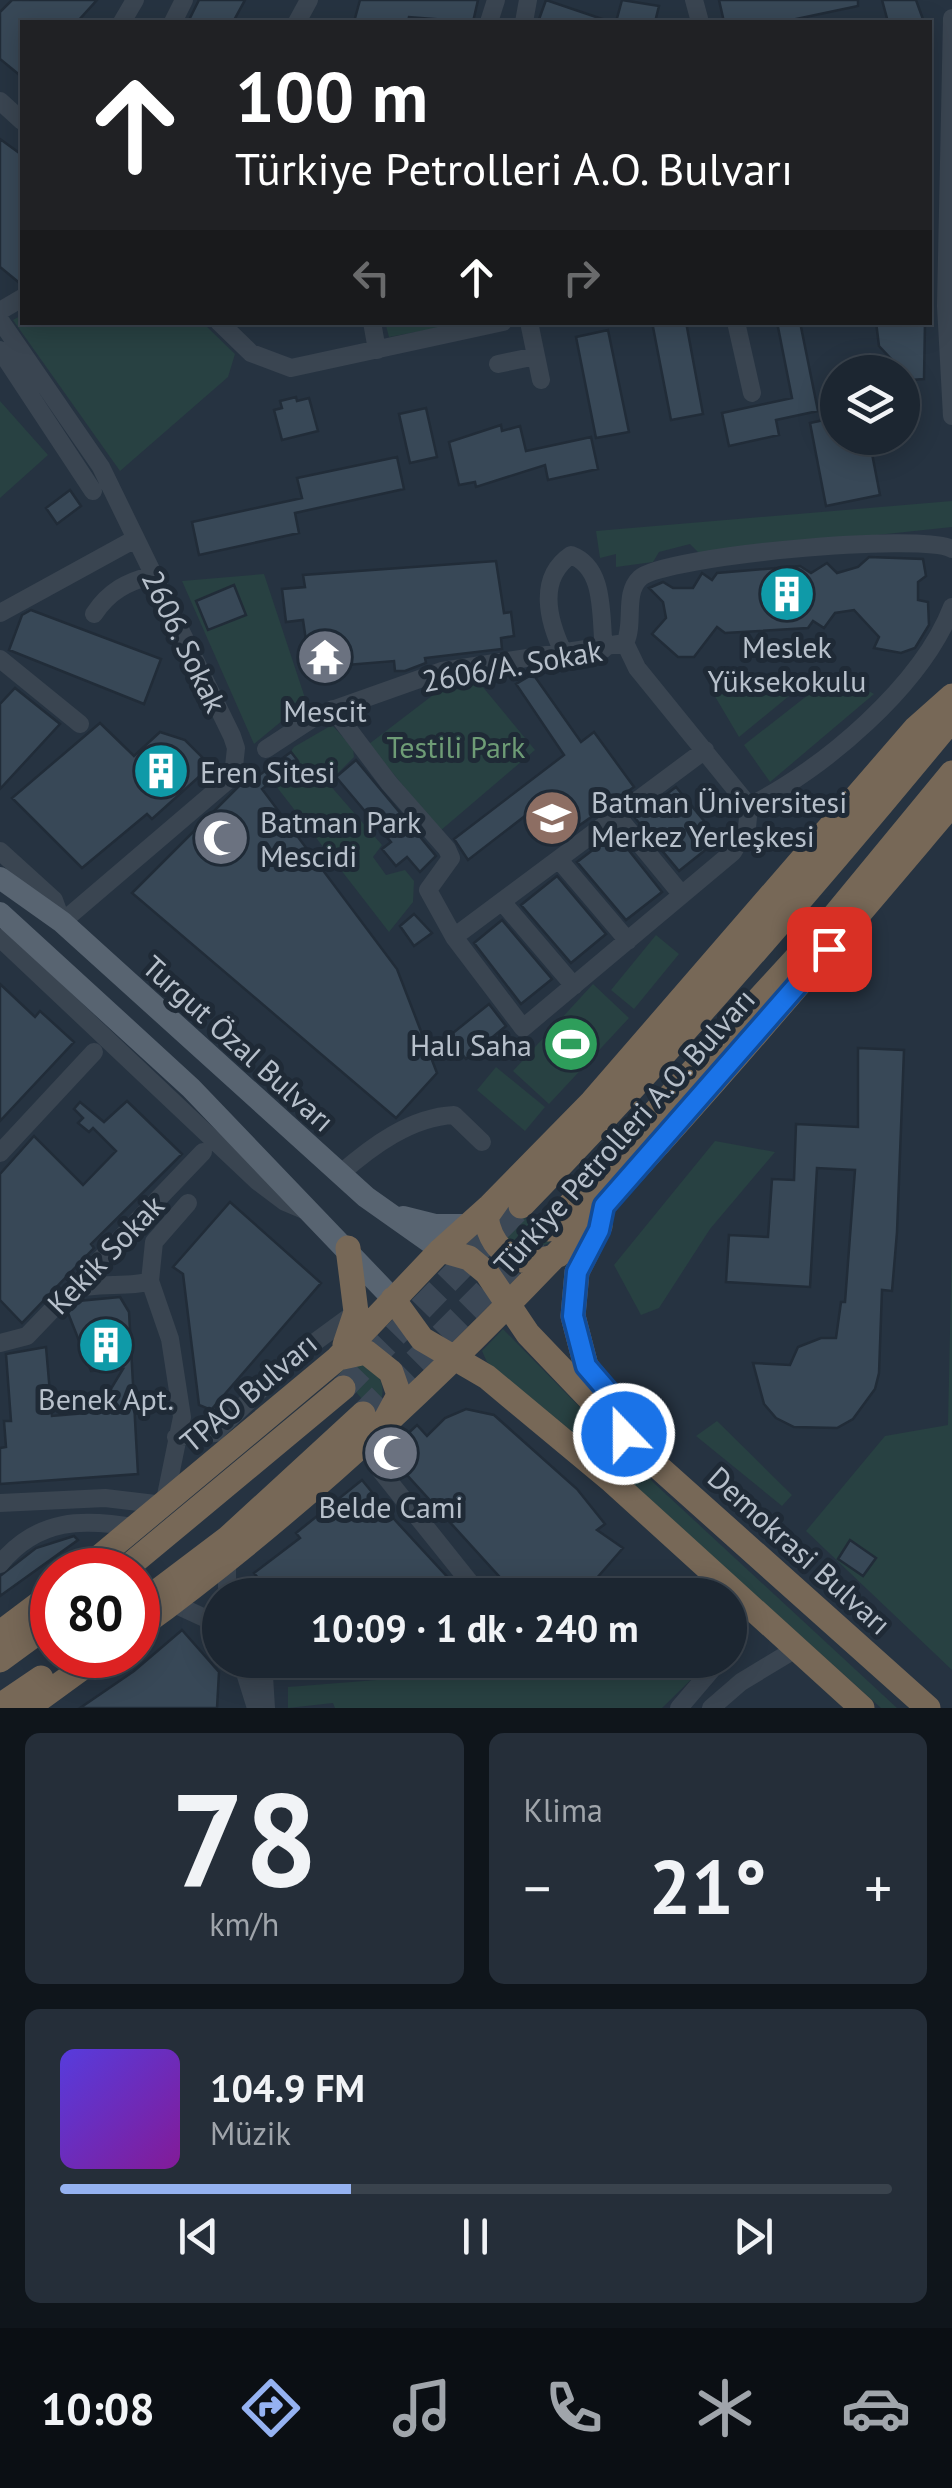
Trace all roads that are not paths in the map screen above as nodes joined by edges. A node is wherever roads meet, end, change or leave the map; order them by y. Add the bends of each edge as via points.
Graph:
1 (952, 18) edge
2 (943, 70) edge
3 (0, 102) edge
4 (20, 119) edge
5 (944, 234) edge
6 (0, 320) edge
7 (222, 325) edge
8 (372, 325) edge
9 (490, 325) edge
10 (529, 325) edge
11 (737, 325) edge
12 (0, 350) edge
13 (376, 350) junction
14 (536, 356) junction
15 (498, 364) dead end
16 (541, 380) dead end
17 (752, 394) dead end
18 (952, 416) edge
19 (93, 491) dead end
20 (136, 539) junction
21 (950, 545) edge
22 (154, 575) junction
23 (952, 607) edge
24 (0, 613) edge
25 (94, 614) dead end
26 (625, 643) junction
27 (604, 649) junction
28 (564, 654) junction
29 (0, 660) edge
30 (952, 696) edge
31 (333, 709) junction
32 (952, 718) edge
33 (80, 724) dead end
34 (266, 749) dead end
35 (704, 750) junction
36 (952, 773) edge
37 (952, 804) edge
38 (749, 806) junction
39 (617, 816) junction
40 (942, 820) edge
41 (0, 852) edge
42 (560, 861) junction
43 (0, 878) edge
44 (682, 895) junction
45 (504, 904) junction
46 (0, 913) edge
47 (62, 922) junction
48 (454, 937) junction
49 (0, 938) edge
50 (628, 940) junction
51 (574, 986) junction
52 (94, 1052) dead end
53 (482, 1142) dead end
54 (203, 1152) dead end
55 (0, 1154) edge
56 (340, 1174) junction
57 (514, 1197) junction
58 (188, 1203) dead end
59 (604, 1206) junction
60 (315, 1214) junction
61 (388, 1214) junction
62 (468, 1225) junction
63 (548, 1228) tunnel mouth
64 (348, 1248) junction
65 (441, 1250) junction
66 (558, 1255) junction
67 (150, 1280) junction
68 (71, 1289) junction
69 (393, 1299) junction
70 (508, 1306) junction
71 (356, 1312) junction
72 (0, 1342) edge
73 (338, 1358) junction
74 (455, 1359) junction
75 (343, 1388) tunnel mouth
76 (372, 1420) junction
77 (624, 1434) junction
78 (176, 1437) junction
79 (380, 1470) dead end
80 (0, 1503) edge
81 (164, 1505) junction
82 (139, 1528) junction
83 (113, 1548) edge
84 (150, 1548) edge
85 (227, 1562) junction
86 (0, 1564) edge
87 (227, 1578) edge
88 (466, 1578) edge
89 (718, 1578) edge
90 (160, 1589) edge
91 (172, 1603) junction
92 (747, 1605) edge
93 (30, 1610) edge
94 (160, 1612) edge
95 (202, 1617) edge
96 (0, 1633) edge
97 (30, 1638) edge
98 (794, 1650) junction
99 (0, 1660) edge
100 (40, 1678) edge
101 (68, 1678) edge
102 (247, 1678) edge
103 (269, 1678) edge
104 (708, 1678) edge
105 (704, 1684) junction
106 (718, 1702) edge
107 (0, 1706) edge
108 (27, 1708) edge
109 (256, 1708) edge
110 (266, 1708) edge
111 (678, 1708) edge
112 (742, 1708) edge
113 (838, 1708) edge
114 (862, 1708) edge
115 (928, 1708) edge

1 - 2 street
2 - 5 street
3 - 4 street
5 - 18 street
6 - 20 street, 2606. Sokak via 101,467
7 - 13 street via 251,353 291,368
8 - 13 street
9 - 13 street
10 - 14 street
11 - 17 street
12 - 19 street
14 - 15 street
14 - 16 street
20 - 22 street, 2606. Sokak
20 - 24 street
21 - 26 street, 2606/A. Sokak via 862,543 649,572 636,581 630,598 633,628
22 - 25 street via 128,582
22 - 47 street, 2606. Sokak via 236,748 238,777
23 - 38 street via 931,651 903,686 824,756
26 - 27 street, 2606/A. Sokak
26 - 35 street via 637,668
27 - 28 street, 2606/A. Sokak
27 - 28 street via 596,578 586,560 571,555 558,563 549,582
28 - 31 street, 2606/A. Sokak via 442,671
29 - 33 street
30 - 57 highway, Türkiye Petrolleri A.O. Bulvarı via 916,728
31 - 34 street, 2606/A. Sokak
31 - 48 street via 448,849 451,858 428,890
32 - 57 highway, Türkiye Petrolleri A.O. Bulvarı via 668,1055
35 - 38 street
35 - 39 street
36 - 63 highway, Türkiye Petrolleri A.O. Bulvarı via 826,926
37 - 40 highway, Türkiye Petrolleri A.O. Bulvarı
38 - 44 street via 747,828 733,852
39 - 42 street
39 - 44 street
40 - 59 highway, Türkiye Petrolleri A.O. Bulvarı
41 - 47 street via 54,900
42 - 45 street
42 - 50 street
43 - 47 main road, Turgut Özal Bulvarı
44 - 50 street
45 - 48 street
45 - 51 street
46 - 60 main road via 191,1088
47 - 56 main road, Turgut Özal Bulvarı
48 - 51 street via 524,1028
49 - 60 street via 258,1181
50 - 51 street
52 - 55 street
53 - 56 street via 454,1115 423,1116
54 - 68 street, Kekik Sokak
56 - 61 main road, Turgut Özal Bulvarı
57 - 62 highway, Türkiye Petrolleri A.O. Bulvarı
57 - 66 highway via 486,1218 494,1244 517,1261
58 - 67 street via 154,1242
59 - 66 highway, Türkiye Petrolleri A.O. Bulvarı
59 - 77 highway via 577,1272 573,1316 586,1366 624,1410
60 - 64 main road
61 - 62 main road
61 - 65 main road, Turgut Özal Bulvarı
62 - 65 highway, Türkiye Petrolleri A.O. Bulvarı
64 - 69 main road
64 - 71 highway
65 - 69 highway, TPAO Bulvarı
65 - 70 highway via 478,1265
66 - 70 highway, Türkiye Petrolleri A.O. Bulvarı
67 - 68 street
67 - 78 street via 170,1339 182,1417
68 - 72 street, Kekik Sokak via 27,1336
69 - 73 highway, TPAO Bulvarı
69 - 74 highway via 422,1339
70 - 74 highway, Türkiye Petrolleri A.O. Bulvarı
70 - 77 highway, Demokrasi Bulvarı
71 - 73 highway
71 - 78 street via 296,1356 214,1434
73 - 76 highway via 366,1352 391,1372 399,1395
73 - 81 highway, TPAO Bulvarı
74 - 76 highway
74 - 89 highway via 501,1388
75 - 84 highway, TPAO Bulvarı
76 - 85 highway
76 - 90 highway
77 - 115 highway, Demokrasi Bulvarı
78 - 81 street
79 - 88 street
80 - 81 street via 105,1498
81 - 82 highway, TPAO Bulvarı
82 - 83 highway, TPAO Bulvarı
82 - 86 street via 57,1523 32,1533
85 - 87 street
85 - 91 highway
91 - 94 highway
91 - 95 street
92 - 98 highway
93 - 96 highway
97 - 99 highway
98 - 106 street
98 - 113 highway via 813,1686
98 - 114 highway
100 - 107 highway
101 - 108 highway
102 - 109 street
103 - 110 street
104 - 105 street
105 - 106 street
105 - 111 street
106 - 112 street

